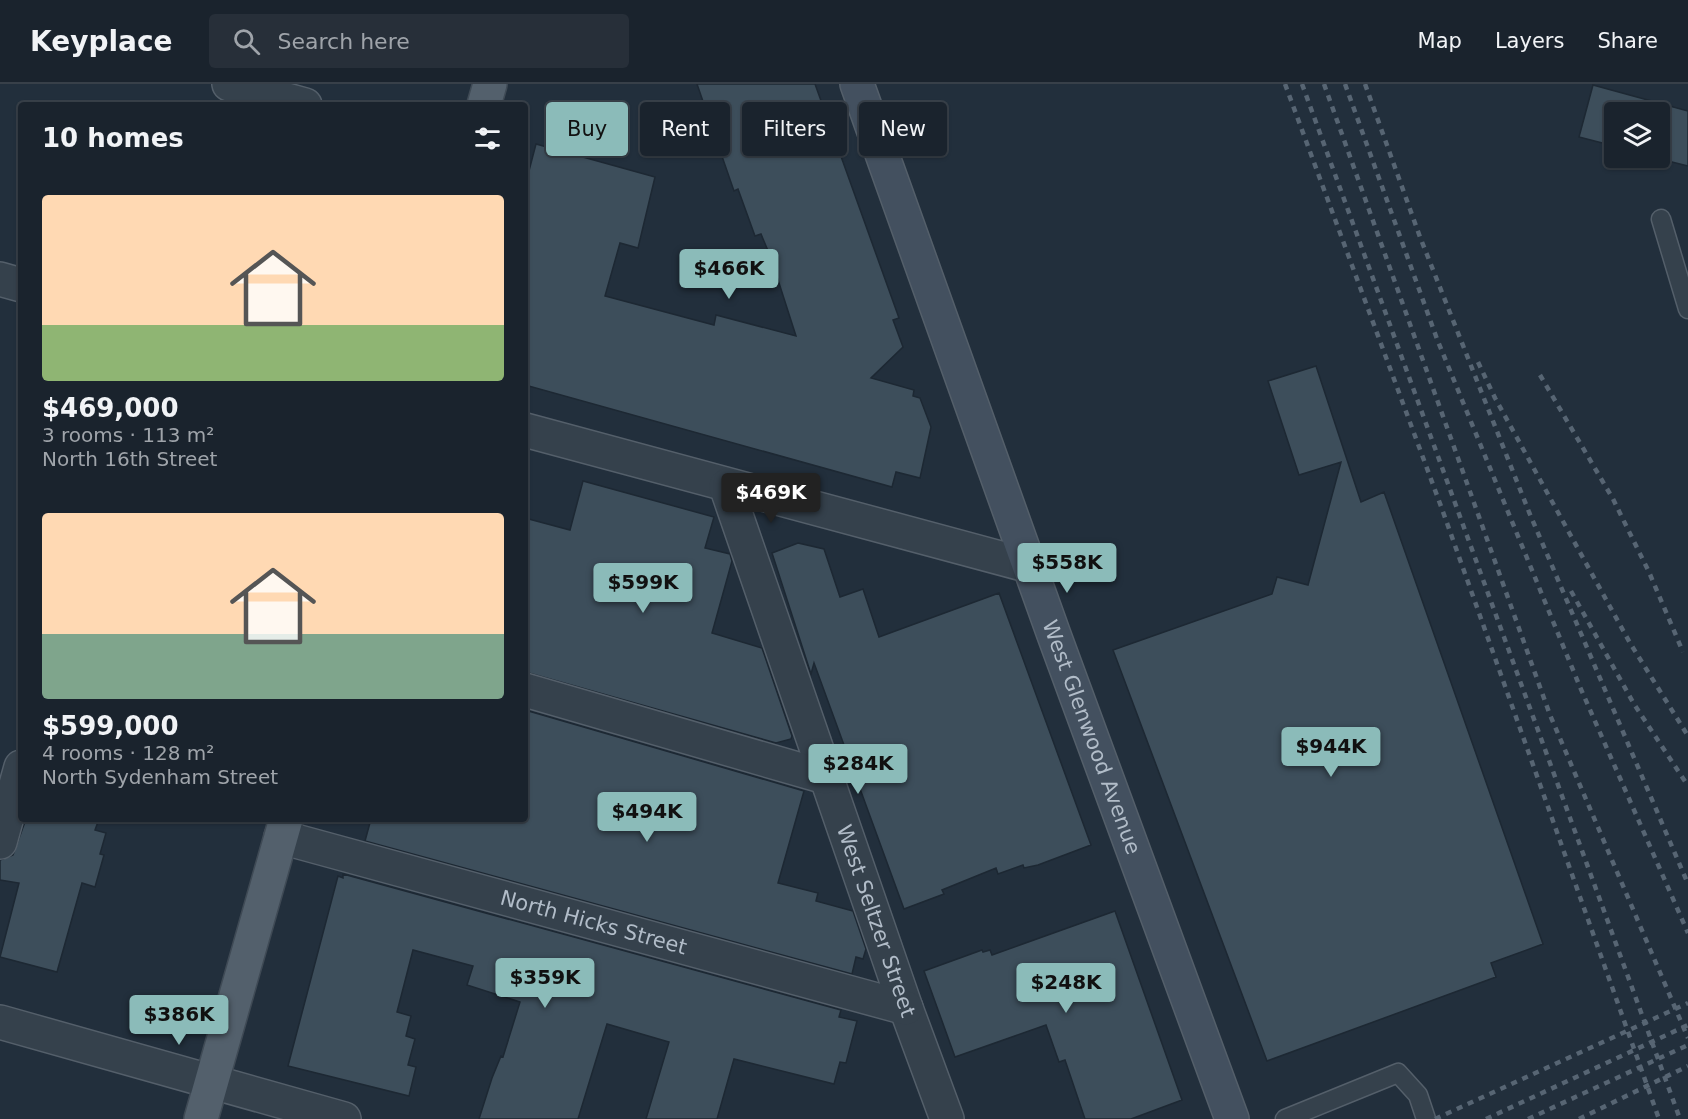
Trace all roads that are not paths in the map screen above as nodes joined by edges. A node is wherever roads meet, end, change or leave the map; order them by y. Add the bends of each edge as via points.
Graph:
1 (229, 84) edge
2 (490, 84) edge
3 (858, 84) edge
4 (294, 102) edge
5 (485, 102) edge
6 (1661, 219) dead end
7 (0, 279) edge
8 (18, 284) edge
9 (1688, 309) edge
10 (528, 431) edge
11 (726, 486) junction
12 (1030, 566) junction
13 (528, 691) edge
14 (825, 777) junction
15 (18, 778) edge
16 (284, 828) edge
17 (0, 842) edge
18 (906, 1008) junction
19 (0, 1022) edge
20 (211, 1082) junction
21 (201, 1119) edge
22 (344, 1119) edge
23 (947, 1119) edge
24 (1232, 1119) edge
25 (1285, 1119) edge
26 (1426, 1119) edge

1 - 4 street
2 - 5 main road
3 - 12 main road, West Glenwood Avenue
6 - 9 lane
7 - 8 street
10 - 11 street
11 - 12 street
11 - 14 street, West Seltzer Street
12 - 24 main road, West Glenwood Avenue
13 - 14 street
14 - 18 street, West Seltzer Street
15 - 17 street
16 - 18 street, North Hicks Street
16 - 20 main road
18 - 23 street, West Seltzer Street
19 - 20 street
20 - 21 main road
20 - 22 street
25 - 26 lane via 1398,1073 1418,1095

